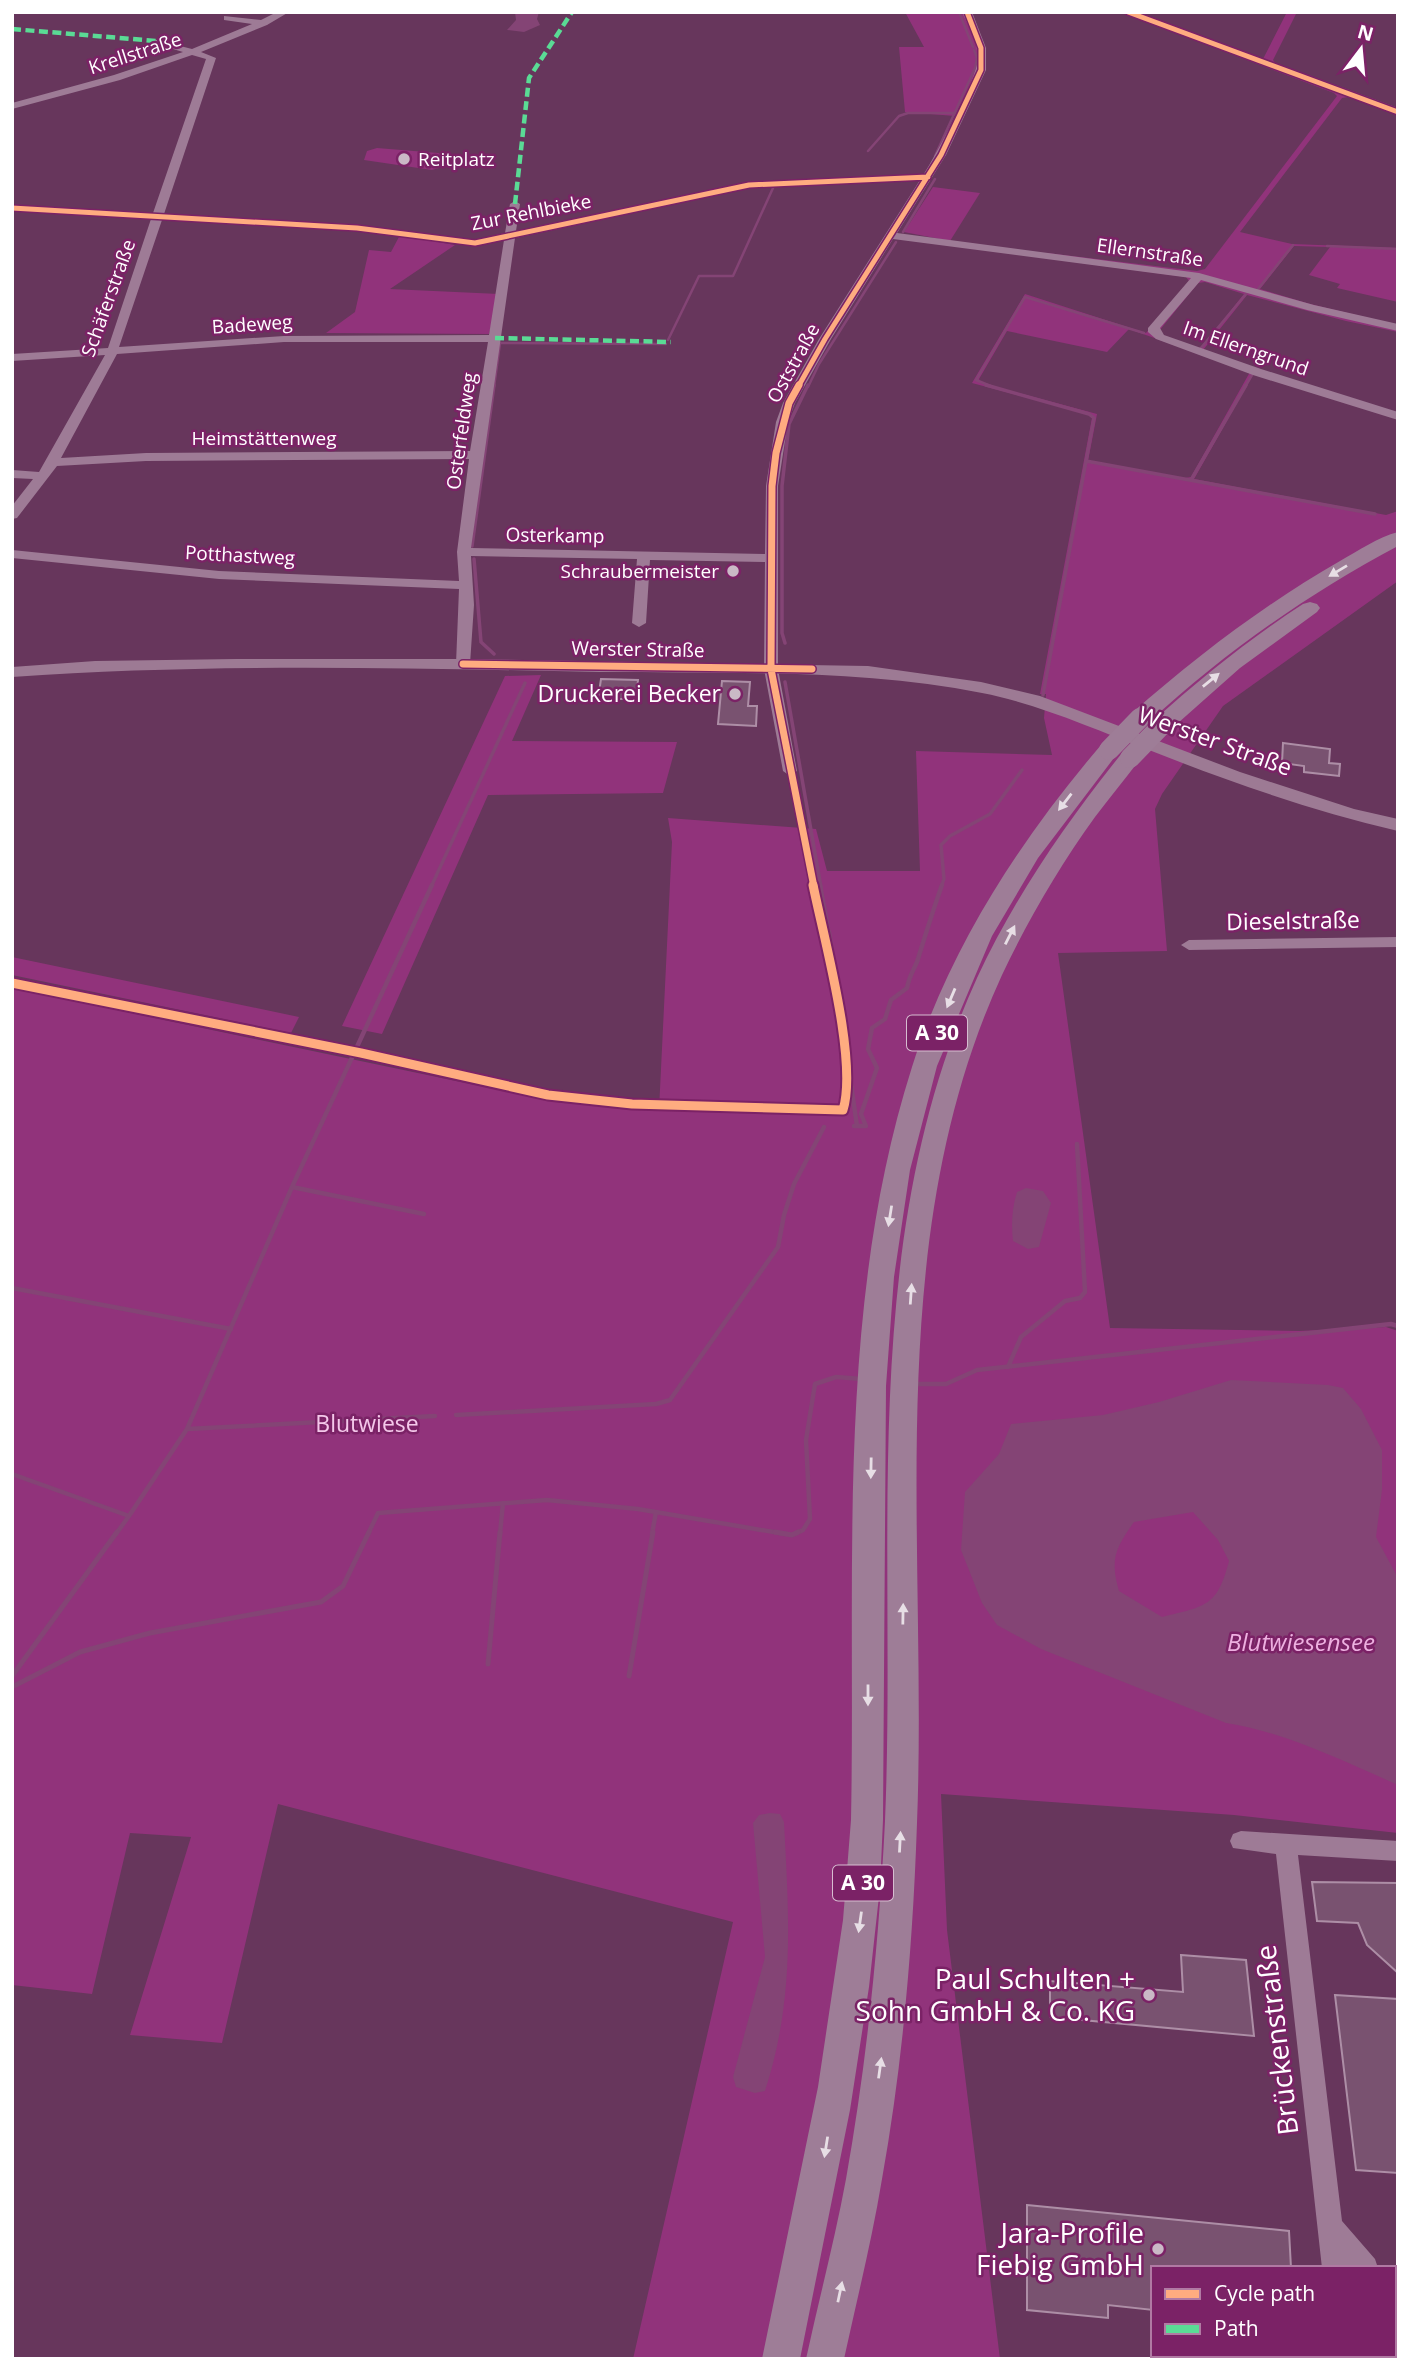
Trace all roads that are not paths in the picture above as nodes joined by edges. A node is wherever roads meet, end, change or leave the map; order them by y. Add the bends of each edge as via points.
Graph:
1 (285, 12) edge
2 (967, 12) edge
3 (1128, 12) edge
4 (227, 18) dead end
5 (264, 23) junction
6 (156, 41) dead end
7 (190, 53) junction
8 (12, 106) edge
9 (1398, 112) edge
10 (928, 177) junction
11 (515, 204) dead end
12 (12, 208) edge
13 (159, 216) junction
14 (511, 236) junction
15 (892, 236) junction
16 (1199, 275) junction
17 (1398, 328) edge
18 (495, 338) junction
19 (112, 352) junction
20 (12, 358) edge
21 (1398, 416) edge
22 (476, 455) junction
23 (53, 462) junction
24 (12, 474) edge
25 (42, 476) junction
26 (12, 515) edge
27 (1398, 538) edge
28 (464, 552) junction
29 (12, 554) edge
30 (644, 557) junction
31 (1398, 557) edge
32 (771, 558) junction
33 (466, 585) junction
34 (639, 622) dead end
35 (463, 664) junction
36 (771, 669) junction
37 (12, 672) edge
38 (1120, 754) junction
39 (790, 771) dead end
40 (1398, 825) edge
41 (1398, 942) edge
42 (1189, 945) dead end
43 (874, 1360) joint
44 (889, 1400) junction
45 (1241, 1841) dead end
46 (1286, 1844) junction
47 (1398, 1851) edge
48 (1331, 2227) junction
49 (1335, 2266) edge
50 (1364, 2266) edge
51 (781, 2359) edge
52 (825, 2359) edge

1 - 5 street, Krellstraße
2 - 10 street, Oststraße via 984,61
3 - 9 street
4 - 5 street
5 - 7 street, Krellstraße
6 - 7 street
7 - 8 street, Krellstraße
7 - 13 street, Schäferstraße via 211,58
10 - 14 street, Zur Rehlbieke via 749,185
10 - 15 street, Oststraße
11 - 14 street, Osterfeldweg
12 - 13 street, Zur Rehlbieke
13 - 14 street, Zur Rehlbieke via 356,228 475,243
13 - 19 street, Schäferstraße
14 - 18 street, Osterfeldweg
15 - 16 street, Ellernstraße
15 - 32 street, Oststraße via 789,403 772,486
16 - 17 street, Ellernstraße
16 - 21 street, Im Ellerngrund via 1154,328 1160,337
18 - 19 street, Badeweg via 284,339
18 - 22 street, Osterfeldweg
19 - 20 street, Badeweg
19 - 23 street, Schäferstraße
22 - 23 street, Heimstättenweg
22 - 28 street, Osterfeldweg
23 - 25 street, Schäferstraße
24 - 25 street
25 - 26 street, Schäferstraße
27 -> 38 highway, A 30, bridge via 1288,600 1229,640 1140,718
28 - 30 street, Osterkamp
28 - 33 street, Osterfeldweg
29 - 33 street, Potthastweg via 219,575
30 - 32 street, Osterkamp
30 - 34 street
38 -> 31 highway, A 30, bridge via 1290,621
32 - 36 street, Oststraße
33 - 35 street, Osterfeldweg
35 - 36 main road, Werster Straße
35 - 37 main road, Werster Straße via 147,665
36 - 39 street, Oststraße
36 - 40 main road, Werster Straße via 868,671 1012,694 1233,776
38 -> 43 highway, A 30 via 1055,814 1025,858 946,1010 905,1137 882,1262
44 -> 38 highway, A 30 via 905,1362 916,1233 954,1065 978,1002 1030,895 1097,798
41 - 42 street, Dieselstraße
43 - 44 highway, A 30
44 -> 51 highway, A 30 via 862,1906 824,2158
52 -> 44 highway, A 30 via 864,2179 896,1920 901,1816
45 - 46 street
46 - 47 street
46 - 48 street, Brückenstraße
48 - 49 street, Brückenstraße
48 - 50 street

